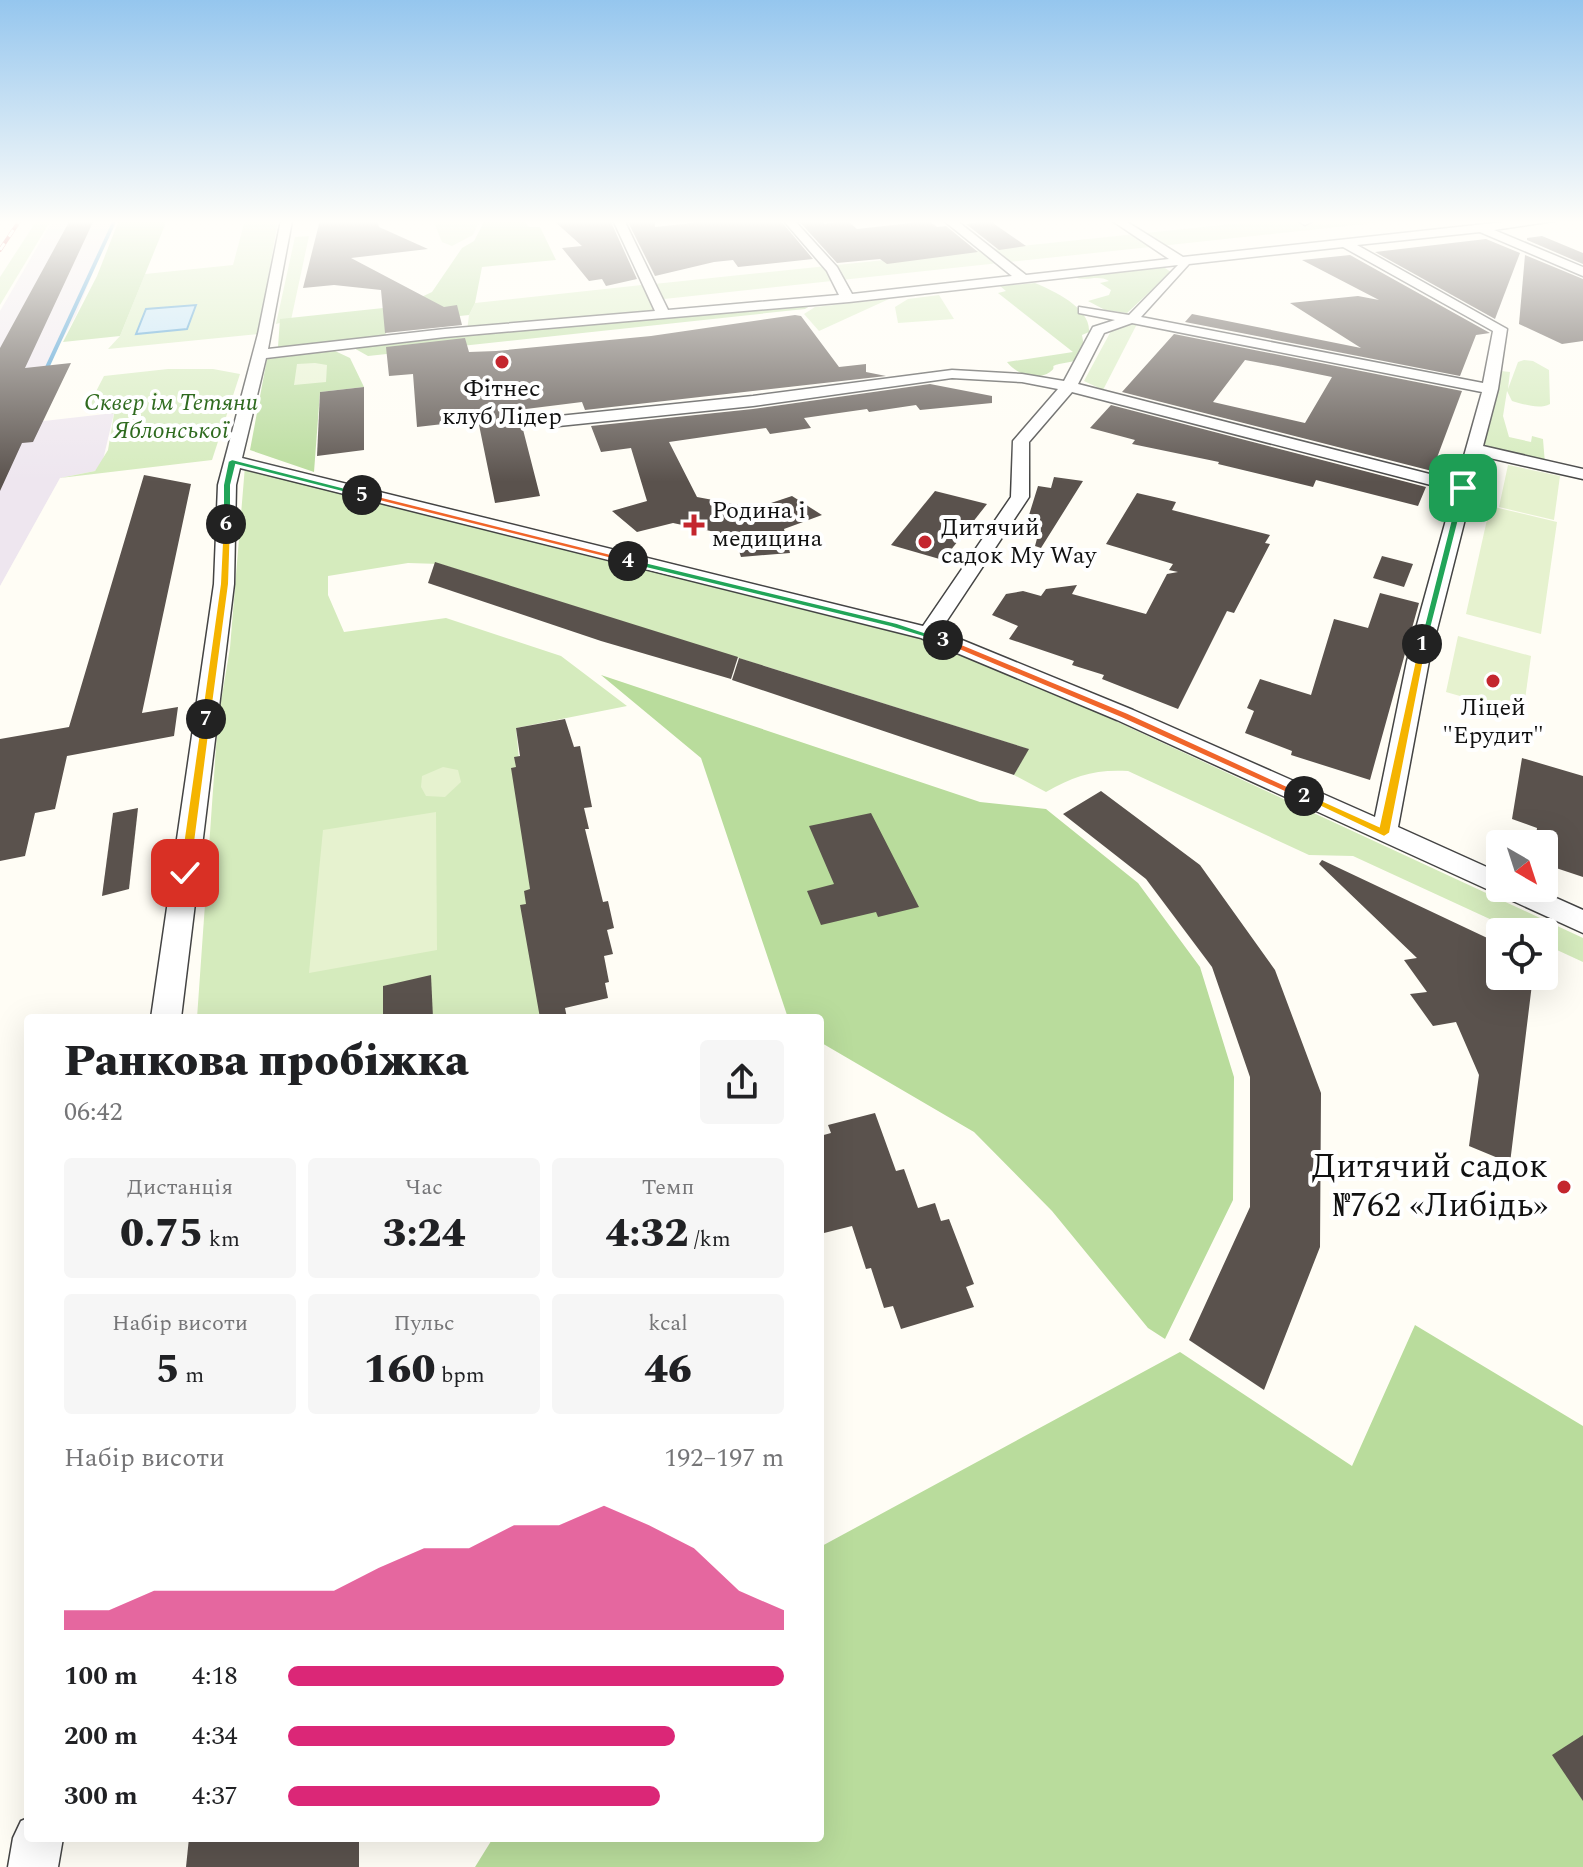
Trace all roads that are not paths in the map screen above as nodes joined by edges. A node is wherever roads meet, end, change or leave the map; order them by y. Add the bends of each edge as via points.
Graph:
1 (269, 307) edge
2 (660, 307) edge
3 (750, 307) edge
4 (1080, 307) edge
5 (1084, 307) edge
6 (1144, 307) edge
7 (1460, 307) edge
8 (664, 315) junction
9 (1132, 319) junction
10 (1098, 330) junction
11 (260, 354) junction
12 (1069, 386) junction
13 (1490, 389) junction
14 (549, 422) dead end
15 (1473, 449) junction
16 (232, 461) junction
17 (1583, 474) edge
18 (1463, 488) junction
19 (928, 634) junction
20 (1384, 833) junction
21 (1486, 878) edge
22 (1539, 902) edge
23 (1583, 922) edge
24 (167, 1014) edge
25 (37, 1842) edge
26 (33, 1867) edge

1 - 11 street
2 - 8 street
3 - 8 street
4 - 10 street
5 - 9 street
6 - 9 street
7 - 13 street via 1500,329
8 - 11 street
9 - 10 street
9 - 13 street
10 - 12 street
11 - 16 street
12 - 14 street via 952,374
12 - 18 street
12 - 19 street via 1021,441 1020,497
13 - 15 street
15 - 17 street
15 - 18 street
16 - 19 street
16 - 24 street via 224,584
18 - 20 street via 1418,661
19 - 20 street via 1125,715
20 - 21 street
22 - 23 street
25 - 26 street

